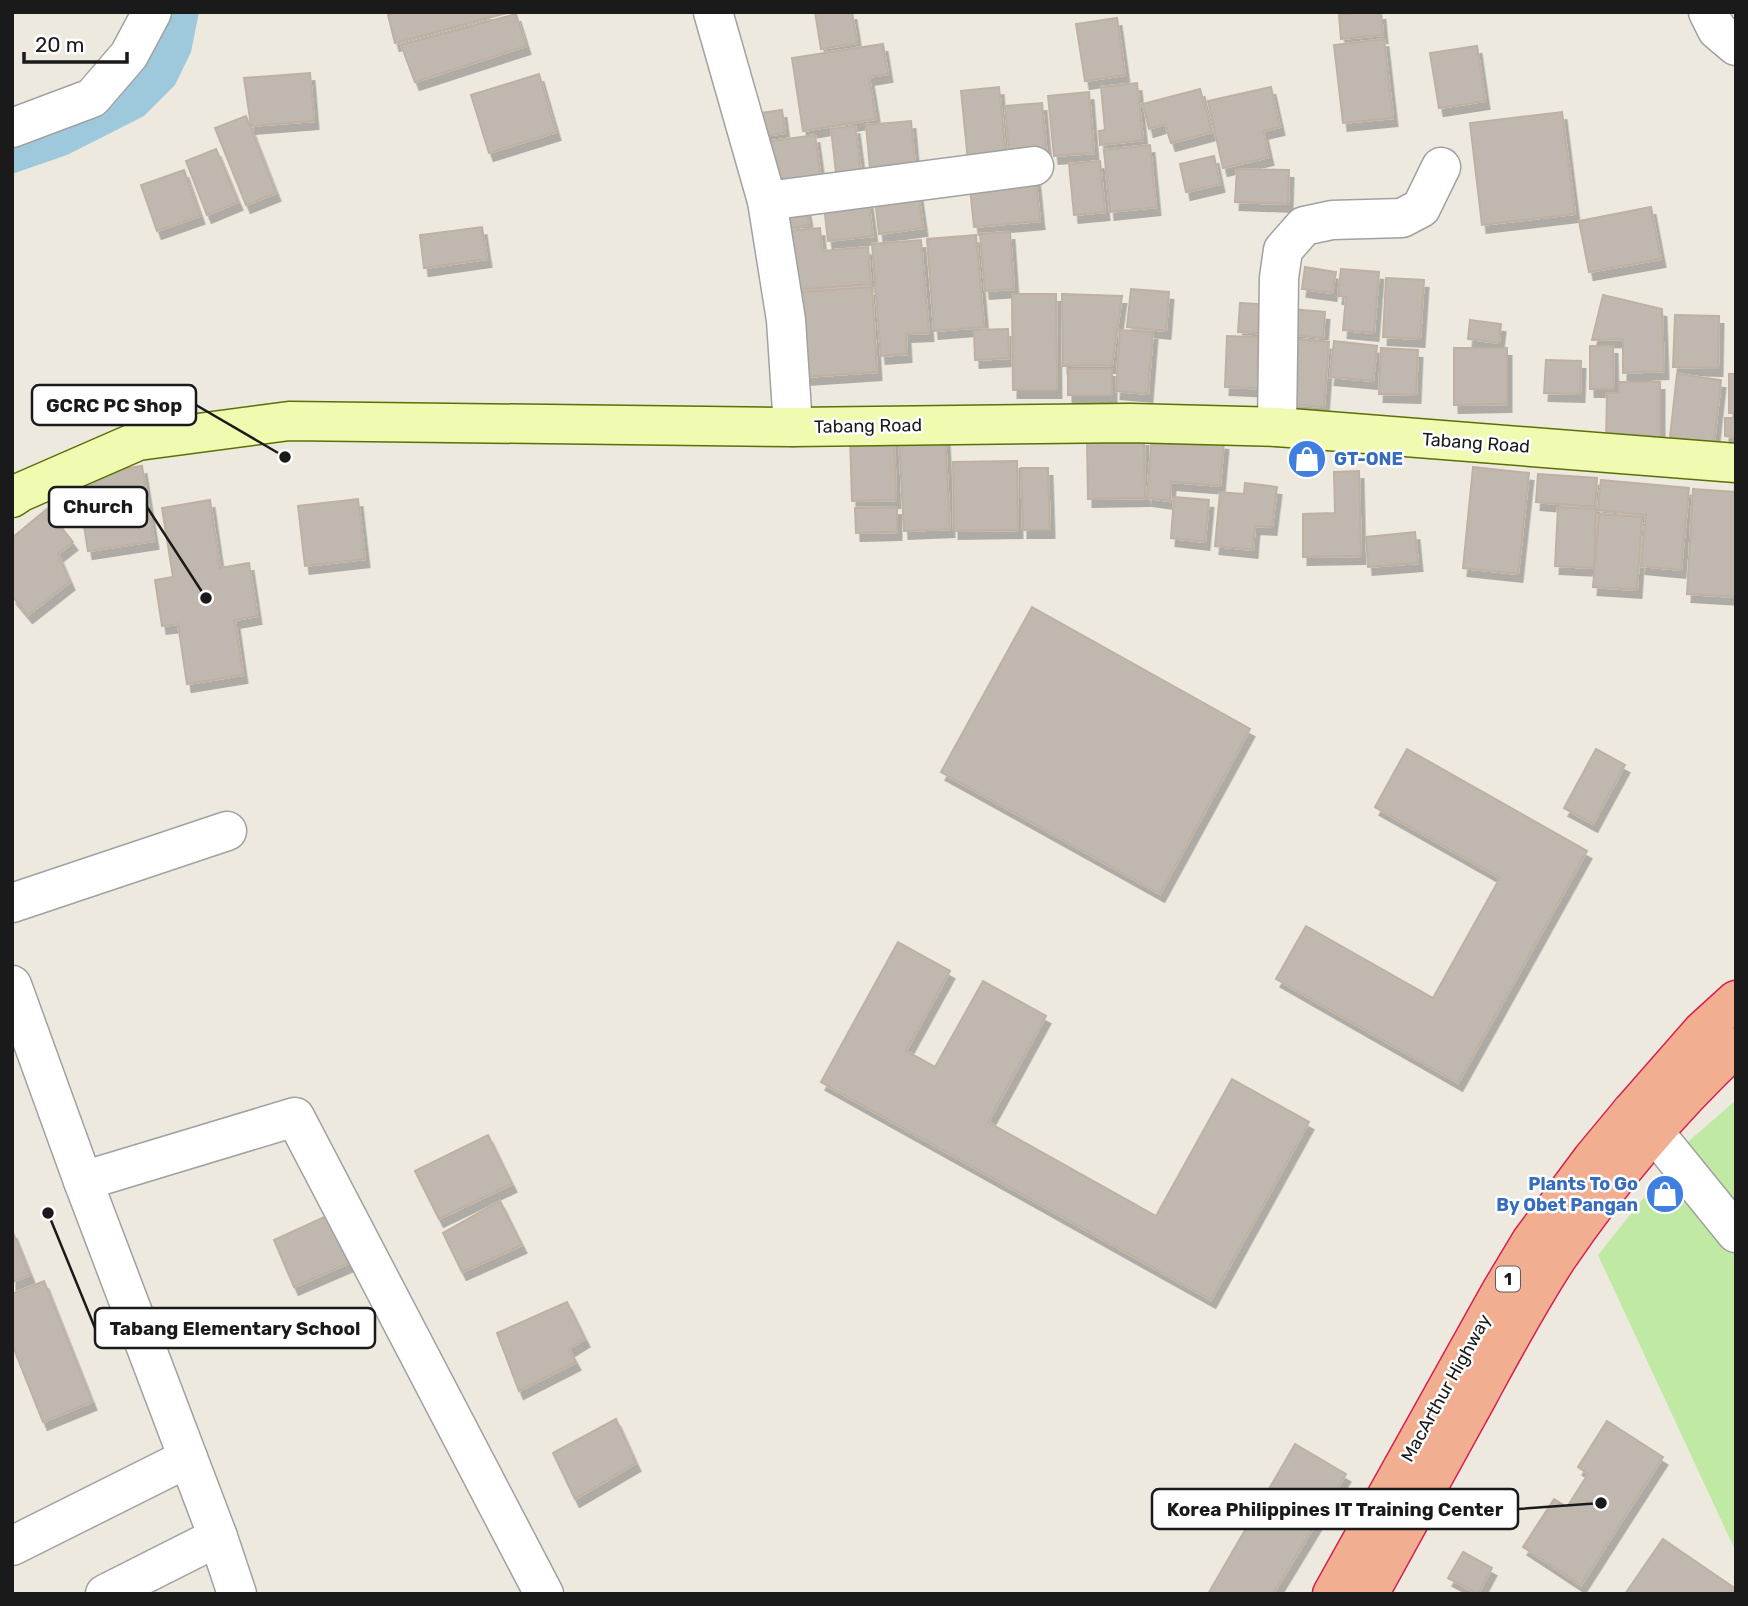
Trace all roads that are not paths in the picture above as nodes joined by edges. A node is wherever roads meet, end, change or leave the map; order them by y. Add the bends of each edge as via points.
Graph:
1 (152, 12) edge
2 (1708, 12) edge
3 (715, 13) edge
4 (1736, 46) edge
5 (12, 128) edge
6 (1034, 166) dead end
7 (1440, 167) dead end
8 (767, 201) junction
9 (793, 427) junction
10 (1277, 427) junction
11 (1736, 463) edge
12 (12, 498) edge
13 (227, 831) dead end
14 (12, 903) edge
15 (12, 985) edge
16 (1736, 1000) edge
17 (1736, 1047) edge
18 (1642, 1122) junction
19 (83, 1181) junction
20 (1736, 1233) edge
21 (188, 1458) junction
22 (218, 1537) junction
23 (12, 1546) edge
24 (105, 1594) edge
25 (237, 1594) edge
26 (544, 1594) edge
27 (1332, 1594) edge
28 (1369, 1594) edge

1 - 5 street via 129,55 92,98
2 - 4 street via 1717,30
3 - 8 street
6 - 8 street
7 - 10 street via 1421,208 1412,213 1402,218 1332,220 1304,226 1283,250
8 - 9 street via 786,320
9 - 10 main road, Tabang Road via 1130,423
9 - 12 main road, Tabang Road via 289,421 138,441
10 - 11 main road, Tabang Road
13 - 14 street
15 - 19 street
16 - 18 highway, MacArthur Highway / 1 via 1702,1031
17 - 18 highway, MacArthur Highway / 1 via 1688,1094
18 - 20 street
18 - 27 highway, MacArthur Highway / 1 via 1577,1178 1525,1251
18 - 28 highway, MacArthur Highway / 1 via 1525,1309
19 - 21 street
19 - 26 street via 295,1117
21 - 22 street
21 - 23 street
22 - 24 street
22 - 25 street

